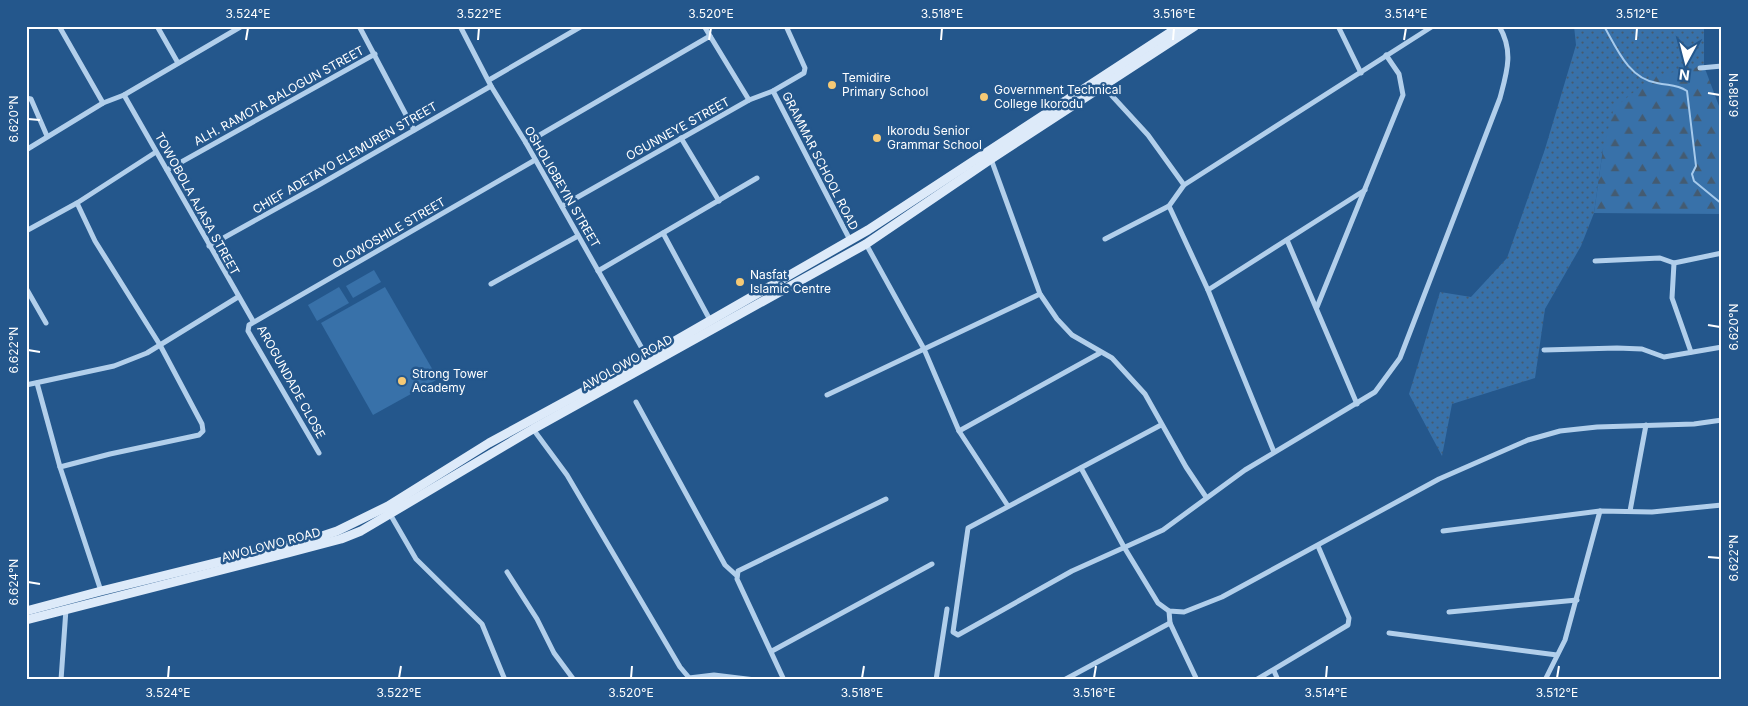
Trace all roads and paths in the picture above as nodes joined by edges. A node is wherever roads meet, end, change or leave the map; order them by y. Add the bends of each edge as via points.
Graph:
1 (59, 26) edge
2 (157, 26) edge
3 (242, 26) edge
4 (359, 26) edge
5 (460, 26) edge
6 (582, 26) edge
7 (704, 26) edge
8 (786, 26) edge
9 (1180, 26) edge
10 (1195, 26) edge
11 (1338, 26) edge
12 (1433, 26) edge
13 (1499, 26) edge
14 (710, 36) junction
15 (374, 54) junction
16 (1386, 55) junction
17 (178, 63) junction
18 (1722, 66) edge
19 (1700, 68) dead end
20 (1361, 72) junction
21 (490, 83) junction
22 (1103, 86) junction
23 (773, 91) junction
24 (124, 95) junction
25 (26, 98) edge
26 (749, 100) junction
27 (103, 103) junction
28 (414, 130) junction
29 (47, 136) junction
30 (681, 138) junction
31 (1014, 140) junction
32 (526, 143) junction
33 (26, 150) edge
34 (156, 152) junction
35 (991, 159) junction
36 (535, 160) junction
37 (167, 170) junction
38 (758, 178) dead end
39 (1184, 185) junction
40 (1365, 190) junction
41 (719, 201) junction
42 (77, 203) junction
43 (562, 206) junction
44 (1169, 206) junction
45 (26, 231) edge
46 (663, 234) junction
47 (578, 236) junction
48 (1105, 239) dead end
49 (850, 240) junction
50 (1287, 240) junction
51 (866, 244) junction
52 (209, 246) junction
53 (1722, 253) edge
54 (1595, 261) dead end
55 (1674, 263) junction
56 (598, 271) junction
57 (491, 284) dead end
58 (26, 288) edge
59 (1208, 290) junction
60 (1040, 294) junction
61 (238, 297) junction
62 (1317, 307) junction
63 (710, 320) junction
64 (254, 322) junction
65 (46, 323) dead end
66 (160, 345) junction
67 (1722, 347) edge
68 (924, 349) junction
69 (1544, 350) dead end
70 (1691, 352) junction
71 (1100, 353) junction
72 (649, 360) junction
73 (36, 382) junction
74 (26, 385) edge
75 (827, 395) dead end
76 (636, 402) dead end
77 (1357, 404) junction
78 (1722, 420) edge
79 (531, 425) junction
80 (1161, 425) junction
81 (1646, 426) junction
82 (959, 430) junction
83 (1274, 452) junction
84 (319, 454) dead end
85 (60, 467) junction
86 (1082, 468) junction
87 (1206, 497) junction
88 (886, 499) dead end
89 (1722, 505) edge
90 (1008, 506) junction
91 (1600, 511) junction
92 (1630, 511) junction
93 (390, 514) junction
94 (1443, 532) dead end
95 (1318, 546) junction
96 (1124, 547) junction
97 (932, 564) dead end
98 (508, 572) dead end
99 (736, 575) junction
100 (101, 590) junction
101 (1577, 600) junction
102 (66, 609) junction
103 (947, 609) dead end
104 (1169, 611) junction
105 (26, 612) edge
106 (1449, 612) dead end
107 (26, 620) edge
108 (1170, 623) junction
109 (1389, 633) dead end
110 (772, 651) junction
111 (1557, 655) junction
112 (1274, 671) junction
113 (690, 679) edge
114 (61, 680) edge
115 (505, 680) edge
116 (574, 680) edge
117 (755, 680) edge
118 (784, 680) edge
119 (936, 680) edge
120 (1064, 680) edge
121 (1197, 680) edge
122 (1256, 680) edge
123 (1278, 680) edge
124 (1545, 680) edge

1 - 27 street
2 - 17 street
3 - 17 street
4 - 15 street
5 - 21 street, OSHOLIGBEYIN STREET
6 - 21 street, CHIEF ADETAYO ELEMUREN STREET
7 - 14 street
8 - 23 street, OGUNNEYE STREET via 805,71
9 - 31 main road, AWOLOWO ROAD
10 - 22 main road, AWOLOWO ROAD
11 - 20 street
12 - 16 street
13 - 77 street via 1509,48 1508,70 1453,224 1400,358 1375,392
14 - 26 street
14 - 32 street
15 - 28 street
15 - 37 street, ALH. RAMOTA BALOGUN STREET
16 - 20 street
16 - 40 street via 1399,74 1403,95
17 - 24 street
18 - 19 street
20 - 39 street
21 - 28 street, CHIEF ADETAYO ELEMUREN STREET
21 - 32 street, OSHOLIGBEYIN STREET
22 - 31 main road, AWOLOWO ROAD
22 - 39 street via 1148,135
23 - 26 street, OGUNNEYE STREET
23 - 49 street, GRAMMAR SCHOOL ROAD
24 - 27 street
24 - 34 street, TOWOBOLA AJASA STREET
25 - 29 street via 31,100
26 - 30 street, OGUNNEYE STREET
27 - 29 street
28 - 52 street, CHIEF ADETAYO ELEMUREN STREET
29 - 33 street
30 - 41 street
30 - 43 street, OGUNNEYE STREET
31 - 35 main road, AWOLOWO ROAD
31 - 49 main road, AWOLOWO ROAD
32 - 36 street, OSHOLIGBEYIN STREET
34 - 37 street, TOWOBOLA AJASA STREET
34 - 42 street
35 - 51 main road, AWOLOWO ROAD
35 - 60 street
36 - 43 street, OSHOLIGBEYIN STREET
36 - 64 street, OLOWOSHILE STREET
37 - 52 street, TOWOBOLA AJASA STREET
38 - 41 street
39 - 44 street
40 - 50 street
40 - 62 street
41 - 46 street
42 - 45 street
42 - 66 street via 106,260
43 - 47 street, OSHOLIGBEYIN STREET
44 - 48 street
44 - 59 street
46 - 56 street
46 - 63 street
47 - 56 street, OSHOLIGBEYIN STREET
47 - 57 street
49 - 63 main road, AWOLOWO ROAD
50 - 59 street
50 - 62 street
51 - 68 street
51 - 72 main road, AWOLOWO ROAD
52 - 61 street, TOWOBOLA AJASA STREET
53 - 55 street
54 - 55 street via 1660,258
55 - 70 street via 1672,298
56 - 72 street, OSHOLIGBEYIN STREET
58 - 65 street
59 - 83 street
60 - 68 street
60 - 71 street via 1072,335
61 - 64 street, TOWOBOLA AJASA STREET
61 - 66 street
62 - 77 street
63 - 72 main road, AWOLOWO ROAD
64 - 84 street, AROGUNDADE CLOSE via 248,331
66 - 73 street via 114,366
66 - 85 street via 202,424 203,431 199,436
67 - 70 street
68 - 75 street
68 - 82 street
69 - 70 street via 1642,349 1664,357
71 - 80 street via 1118,363 1124,374 1145,394
71 - 82 street
72 - 79 main road, AWOLOWO ROAD
73 - 74 street
73 - 85 street
76 - 99 street via 721,559
77 - 83 street
78 - 81 street
79 - 93 main road, AWOLOWO ROAD
79 - 100 main road, AWOLOWO ROAD via 489,443 388,506 337,531
79 - 113 street via 567,475
80 - 86 street
80 - 87 street
81 - 92 street
81 - 95 street via 1597,427 1528,440 1439,479
82 - 90 street
83 - 87 street
85 - 100 street
86 - 90 street
86 - 96 street
87 - 96 street via 1196,508 1163,530
88 - 99 street via 738,571
89 - 92 street via 1691,510
90 - 96 street via 973,524 965,533 953,625 953,632 958,635 1072,571
91 - 92 street
91 - 94 street
91 - 101 street
93 - 102 main road, AWOLOWO ROAD via 341,539
93 - 115 street via 416,560 482,624
95 - 104 street via 1206,605 1184,612
95 - 112 street via 1349,622 1345,628
96 - 104 street via 1158,603
97 - 110 street
98 - 116 street
99 - 110 street
100 - 105 main road, AWOLOWO ROAD
101 - 106 street
101 - 111 street
102 - 107 main road, AWOLOWO ROAD
102 - 114 street
103 - 119 street
104 - 108 street
108 - 120 street
108 - 121 street
109 - 111 street
110 - 118 street
111 - 124 street
112 - 122 street
112 - 123 street
113 - 117 street via 714,675

